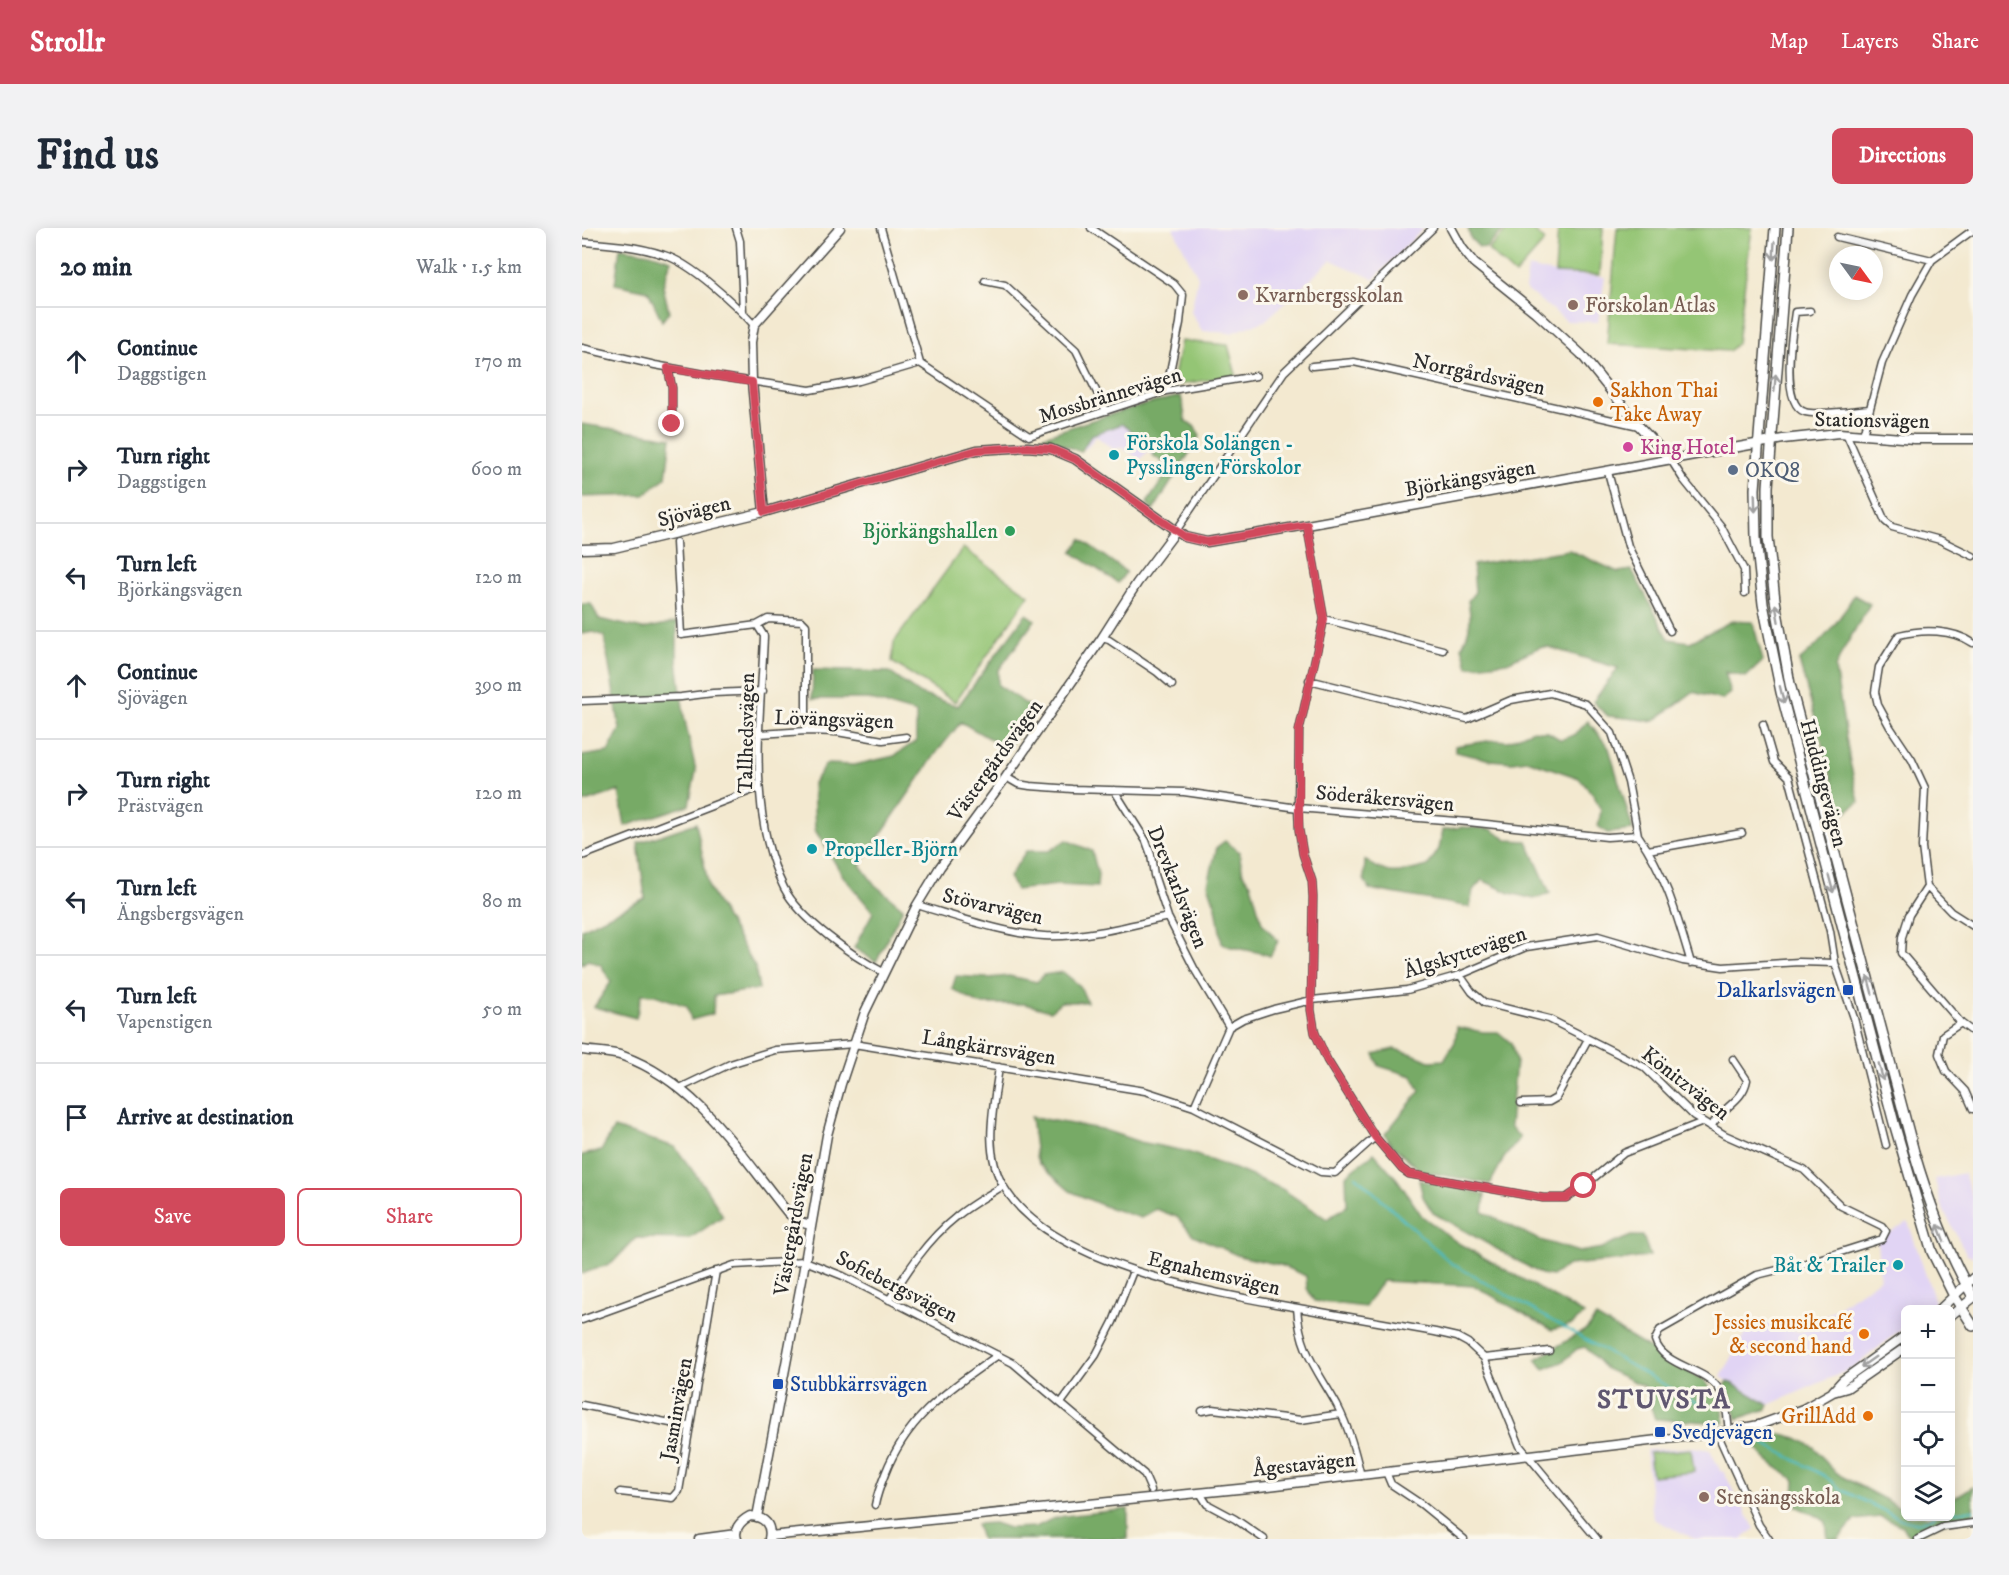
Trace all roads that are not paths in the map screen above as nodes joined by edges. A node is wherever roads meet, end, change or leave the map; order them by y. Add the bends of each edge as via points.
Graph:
1 (736, 228) edge
2 (840, 228) edge
3 (881, 228) edge
4 (1091, 228) edge
5 (1433, 228) edge
6 (1451, 228) edge
7 (1775, 228) edge
8 (1788, 228) edge
9 (1973, 230) edge
10 (1837, 237) dead end
11 (582, 242) edge
12 (1932, 260) junction
13 (985, 280) dead end
14 (1810, 311) dead end
15 (743, 312) junction
16 (754, 325) junction
17 (582, 348) edge
18 (920, 363) junction
19 (1312, 366) dead end
20 (668, 368) junction
21 (1256, 376) dead end
22 (752, 382) junction
23 (1166, 391) junction
24 (1869, 409) junction
25 (1106, 411) junction
26 (672, 424) dead end
27 (1639, 426) junction
28 (1846, 433) junction
29 (1863, 435) junction
30 (1973, 439) edge
31 (1771, 441) junction
32 (1757, 444) junction
33 (1671, 460) junction
34 (1608, 472) junction
35 (764, 512) junction
36 (1307, 525) junction
37 (1176, 531) junction
38 (676, 542) dead end
39 (582, 549) edge
40 (1973, 556) edge
41 (1744, 593) dead end
42 (1324, 619) junction
43 (757, 626) junction
44 (1670, 631) dead end
45 (1102, 638) junction
46 (1973, 643) edge
47 (1443, 650) dead end
48 (1309, 680) junction
49 (1172, 686) dead end
50 (763, 691) junction
51 (582, 701) edge
52 (1763, 724) dead end
53 (806, 731) junction
54 (760, 734) junction
55 (906, 737) dead end
56 (1006, 777) junction
57 (758, 788) junction
58 (1114, 790) junction
59 (1298, 808) junction
60 (1742, 833) dead end
61 (1638, 835) junction
62 (1648, 850) junction
63 (582, 856) edge
64 (1927, 887) junction
65 (917, 905) junction
66 (1168, 917) junction
67 (1973, 926) edge
68 (1691, 963) junction
69 (1835, 963) junction
70 (883, 972) junction
71 (1460, 975) junction
72 (1312, 1000) junction
73 (1961, 1023) junction
74 (1229, 1027) junction
75 (1973, 1032) edge
76 (1588, 1039) junction
77 (854, 1044) junction
78 (582, 1050) edge
79 (1733, 1059) dead end
80 (999, 1067) junction
81 (680, 1088) junction
82 (1521, 1103) dead end
83 (1194, 1107) junction
84 (1973, 1108) edge
85 (1703, 1122) junction
86 (1711, 1127) junction
87 (1375, 1137) junction
88 (1886, 1145) dead end
89 (1003, 1186) junction
90 (811, 1225) junction
91 (805, 1261) junction
92 (716, 1271) junction
93 (1133, 1271) junction
94 (1970, 1282) edge
95 (1954, 1296) junction
96 (1973, 1298) edge
97 (889, 1300) junction
98 (1944, 1305) edge
99 (1297, 1308) junction
100 (1962, 1309) junction
101 (1955, 1313) edge
102 (582, 1320) edge
103 (1973, 1326) edge
104 (1901, 1338) edge
105 (1901, 1350) edge
106 (1549, 1352) dead end
107 (998, 1355) junction
108 (1484, 1358) junction
109 (1833, 1392) junction
110 (1061, 1403) junction
111 (582, 1405) edge
112 (1202, 1411) dead end
113 (1341, 1414) junction
114 (690, 1427) junction
115 (1729, 1431) junction
116 (1717, 1434) junction
117 (1529, 1455) junction
118 (1386, 1472) junction
119 (1361, 1476) junction
120 (1151, 1490) dead end
121 (620, 1492) dead end
122 (1200, 1492) junction
123 (875, 1505) dead end
124 (757, 1517) junction
125 (1973, 1523) edge
126 (736, 1537) edge
127 (770, 1537) edge
128 (699, 1539) edge
129 (1264, 1539) edge
130 (1464, 1539) edge
131 (1597, 1539) edge
132 (1769, 1539) edge
133 (1918, 1539) edge

1 - 15 street
2 - 16 street
3 - 18 street
4 - 23 street via 1174,284 1183,296
5 - 37 street, Västergårdsvägen via 1284,372
6 - 27 street via 1474,263 1581,354
7 -> 32 main road, Huddingevägen
31 -> 8 main road, Huddingevägen
9 - 12 street
10 - 12 street
11 - 15 street via 665,255 699,275
12 - 24 street via 1882,363
13 - 25 street via 1005,285 1065,338 1076,350
14 - 24 street via 1795,312 1789,367 1798,408 1808,413
15 - 16 street
16 - 22 street
17 - 20 street
18 - 22 street via 810,390
18 - 25 street, Mossbrännevägen via 1029,436
19 - 27 street, Norrgårdsvägen via 1354,362
20 - 22 street
20 - 26 street
21 - 23 street, Mossbrännevägen
22 - 35 street
23 - 25 street, Mossbrännevägen
24 - 29 street
27 - 33 street
28 - 29 street, Stationsvägen
28 - 31 street, Stationsvägen
28 - 40 street via 1885,521
29 - 30 street, Stationsvägen
31 - 32 street, Björkängsvägen
94 -> 31 main road, Huddingevägen via 1947,1249 1926,1192 1790,684 1768,537
32 - 33 street, Björkängsvägen
32 -> 95 main road, Huddingevägen via 1756,538 1763,604 1781,692 1894,1123 1932,1252
33 - 34 street, Björkängsvägen
33 - 41 street via 1728,538 1744,570
34 - 36 street, Björkängsvägen
34 - 44 street via 1628,546
35 - 37 street, Sjövägen via 977,450 1027,447 1051,449 1075,459
35 - 39 street, Sjövägen via 614,548
36 - 37 street, Björkängsvägen via 1207,542
36 - 42 street
37 - 45 street, Västergårdsvägen
38 - 43 street via 681,635
42 - 47 street
42 - 48 street
43 - 50 street, Tallhedsvägen via 764,636
43 - 53 street via 768,619 802,621 806,625
45 - 49 street via 1157,672
45 - 56 street, Västergårdsvägen
46 - 64 street via 1939,632 1899,635 1875,680 1878,705 1925,788 1922,847
48 - 59 street via 1299,724
48 - 61 street via 1467,719 1511,700 1550,693 1586,704 1612,733 1628,782
50 - 51 street
50 - 54 street, Tallhedsvägen
52 - 69 street, Huddingevägen via 1774,762 1789,777
53 - 54 street, Lövängsvägen
53 - 55 street, Lövängsvägen via 883,740
54 - 57 street, Tallhedsvägen
56 - 58 street, Söderåkersvägen via 1030,786
56 - 65 street, Västergårdsvägen
57 - 63 street
57 - 70 street, Tallhedsvägen via 768,847 784,889 816,927
58 - 59 street, Söderåkersvägen via 1184,792
58 - 66 street, Drevkarlsvägen via 1146,841
59 - 61 street, Söderåkersvägen via 1606,837
59 - 72 street via 1303,854 1312,881
60 - 62 street
61 - 62 street
62 - 68 street via 1669,890
64 - 67 street via 1951,912
64 - 73 street via 1910,915 1901,953
65 - 66 street, Stövarvägen via 1043,936 1098,933
65 - 70 street, Västergårdsvägen
66 - 74 street, Drevkarlsvägen
68 - 69 street, Älgskyttevägen via 1723,967
68 - 71 street, Älgskyttevägen via 1598,936 1527,947
69 - 88 street, Huddingevägen via 1854,1018
70 - 77 street, Västergårdsvägen
71 - 72 street, Älgskyttevägen via 1407,990
71 - 76 street, Könitzvägen via 1485,1003 1549,1019
72 - 74 street, Älgskyttevägen via 1257,1014
72 - 87 street via 1315,1033 1327,1060
73 - 75 street
73 - 84 street via 1943,1035 1939,1054
74 - 83 street
76 - 82 street via 1556,1098
76 - 85 street, Könitzvägen via 1644,1067
77 - 80 street, Långkärrsvägen
77 - 81 street, Långkärrsvägen via 775,1050 730,1064
77 - 90 street, Västergårdsvägen via 827,1135
78 - 81 street via 622,1056
79 - 86 street via 1748,1080 1745,1090 1715,1118
80 - 83 street, Långkärrsvägen via 1131,1088
80 - 89 street, Egnahemsvägen via 991,1143
81 - 90 street via 718,1126 788,1213
83 - 87 street, Långkärrsvägen via 1322,1172 1335,1173
85 - 86 street, Könitzvägen
85 - 87 street via 1623,1152 1566,1198 1543,1198 1409,1174
86 - 115 street, Könitzvägen via 1804,1170 1841,1206 1886,1231 1882,1239 1757,1275 1656,1335 1661,1351 1719,1388
89 - 93 street, Egnahemsvägen via 1027,1214 1051,1233
89 - 97 street via 956,1216 927,1245
90 - 91 street, Västergårdsvägen
91 - 92 street, Sofiebergsvägen via 749,1262
91 - 97 street, Sofiebergsvägen
91 - 124 street, Västergårdsvägen
92 - 102 street, Sofiebergsvägen
92 - 114 street, Jasminvägen
93 - 99 street, Egnahemsvägen via 1183,1286
93 - 110 street via 1096,1355
94 - 95 street
94 - 96 main road, Huddingevägen
95 - 98 street
95 - 100 main road, Huddingevägen
96 - 100 street
97 - 107 street, Sofiebergsvägen
99 - 108 street, Egnahemsvägen via 1457,1337
99 - 113 street via 1306,1354
100 - 101 street
100 - 103 main road, Huddingevägen
104 -> 109 street, Ågestavägen via 1843,1380
105 - 109 street, Ågestavägen via 1847,1388
106 - 108 street
107 - 110 street, Sofiebergsvägen
107 - 123 street via 922,1413 890,1460
108 - 117 street, Egnahemsvägen via 1516,1438
109 - 115 street, Ågestavägen via 1778,1420
110 - 120 street, Sofiebergsvägen via 1144,1474
111 - 114 street
112 - 113 street via 1214,1409 1301,1420
113 - 119 street
114 - 121 street, Jasminvägen via 677,1495 669,1498
115 - 116 street, Ågestavägen
116 - 117 street, Ågestavägen
116 - 132 street
117 - 118 street, Ågestavägen
117 - 131 street, Egnahemsvägen
118 - 119 street, Ågestavägen
118 - 130 street via 1391,1484
119 - 122 street, Ågestavägen
122 - 127 street, Ågestavägen
122 - 129 street via 1207,1504
124 - 126 street via 750,1516 740,1523
124 - 127 street, Ågestavägen via 769,1525
125 - 133 street via 1944,1527
126 - 128 street

